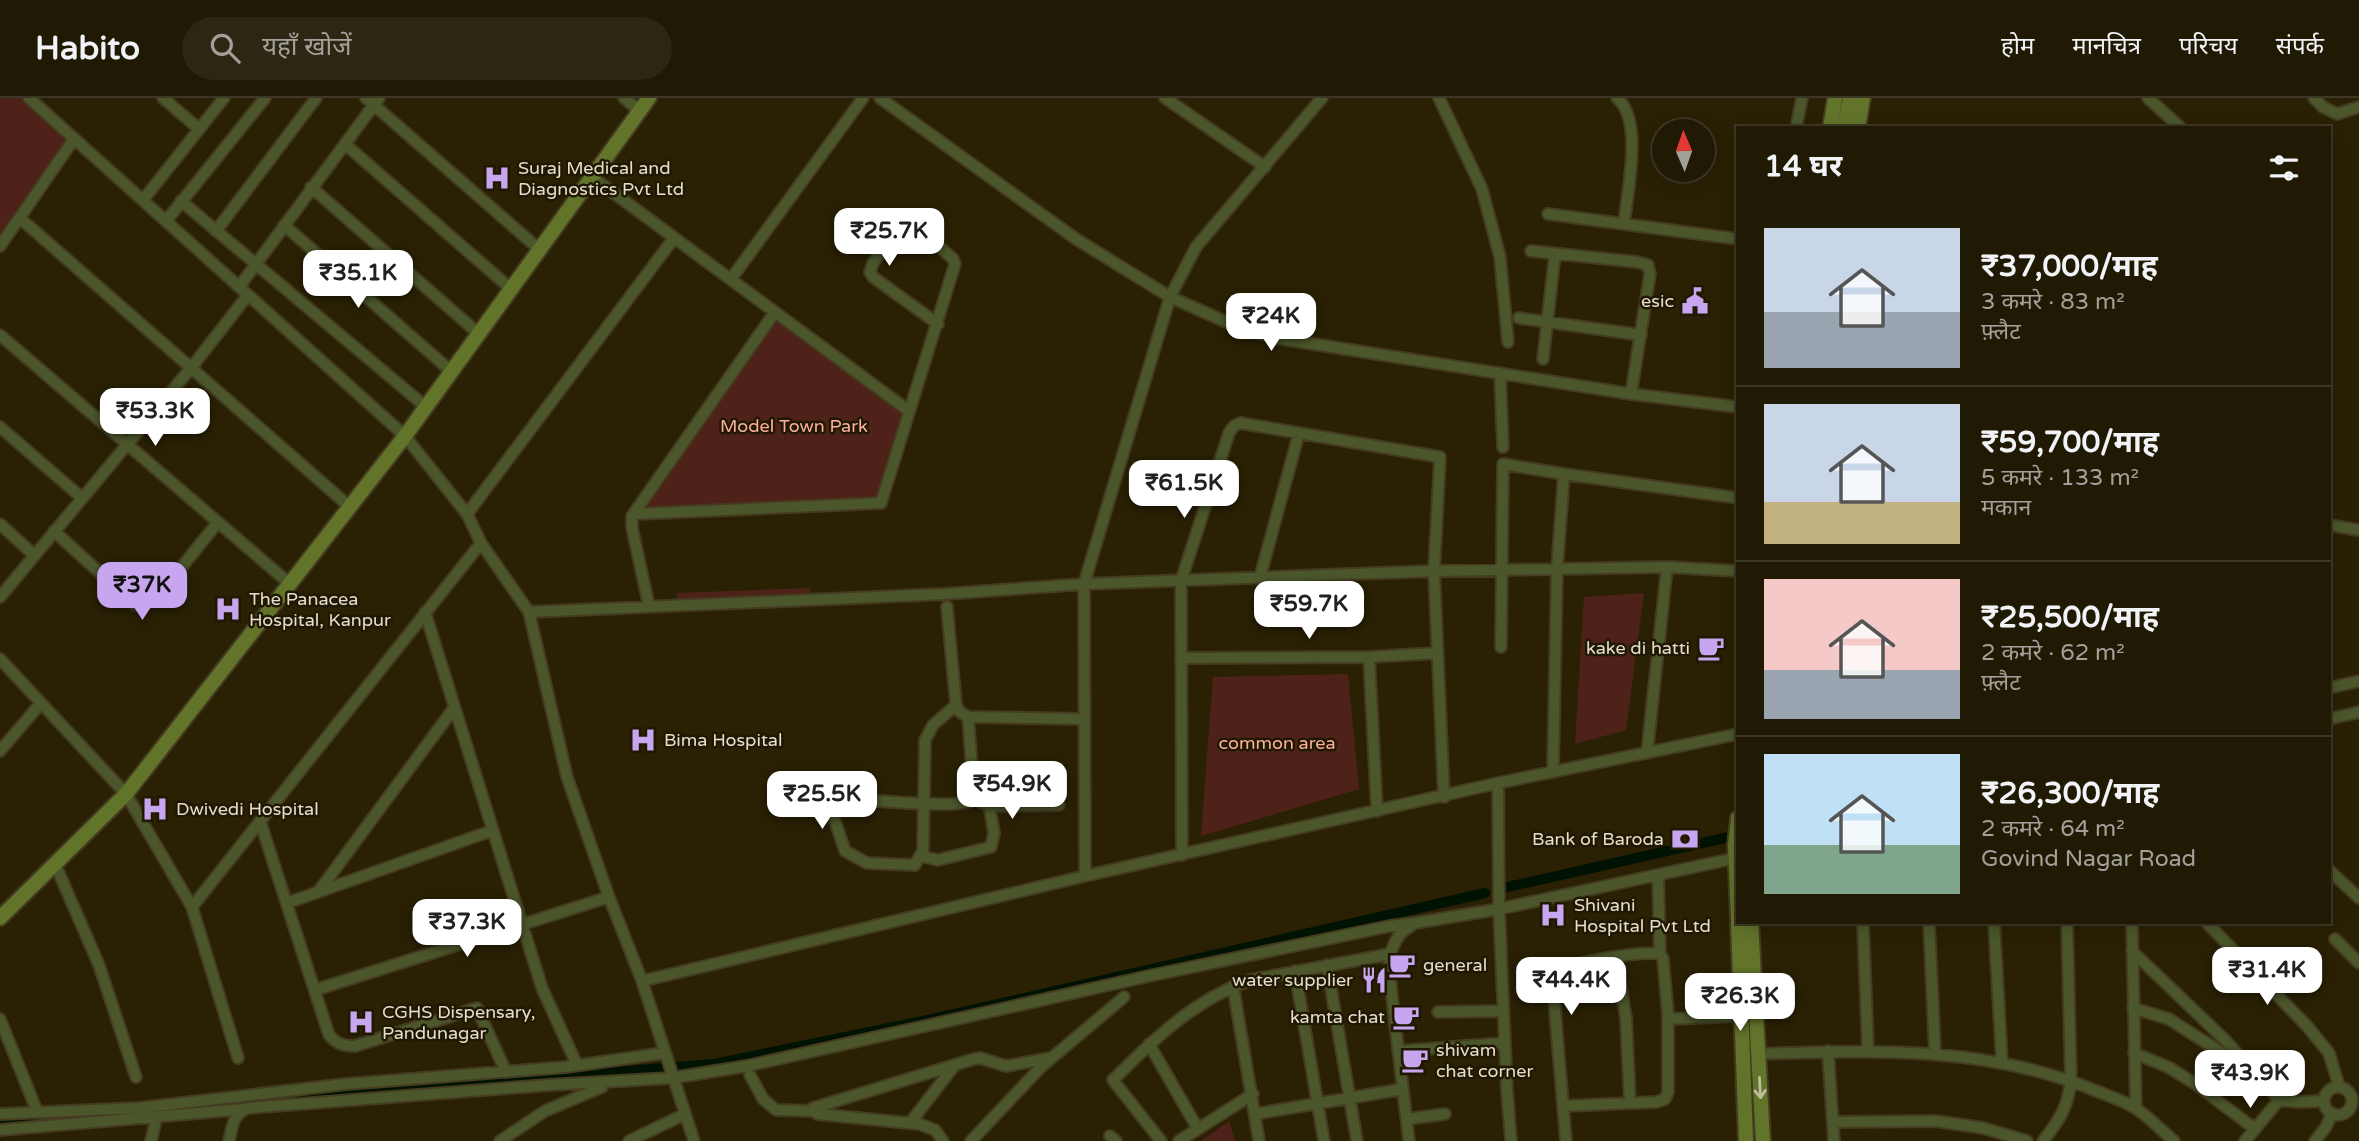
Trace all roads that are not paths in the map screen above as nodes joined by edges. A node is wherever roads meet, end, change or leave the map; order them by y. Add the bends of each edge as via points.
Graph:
1 (29, 98) edge
2 (163, 98) edge
3 (224, 98) edge
4 (265, 98) edge
5 (316, 98) edge
6 (624, 98) edge
7 (649, 98) edge
8 (863, 98) edge
9 (880, 98) edge
10 (1165, 98) edge
11 (1322, 98) edge
12 (1439, 98) edge
13 (1617, 98) edge
14 (1802, 98) edge
15 (1835, 98) edge
16 (1850, 98) edge
17 (1863, 98) edge
18 (2147, 98) edge
19 (2314, 98) edge
20 (373, 100) edge
21 (2359, 107) edge
22 (640, 111) junction
23 (1796, 126) edge
24 (1830, 126) edge
25 (1844, 126) edge
26 (1858, 126) edge
27 (2179, 126) edge
28 (199, 129) junction
29 (74, 139) junction
30 (345, 144) junction
31 (1265, 167) junction
32 (592, 177) junction
33 (312, 187) junction
34 (143, 200) junction
35 (181, 201) junction
36 (1548, 214) dead end
37 (21, 219) junction
38 (166, 221) junction
39 (1624, 224) junction
40 (284, 225) junction
41 (216, 231) junction
42 (674, 238) junction
43 (1736, 239) edge
44 (0, 246) edge
45 (540, 250) junction
46 (1531, 251) dead end
47 (1555, 254) junction
48 (255, 265) junction
49 (731, 279) junction
50 (511, 289) junction
51 (244, 291) junction
52 (1170, 297) junction
53 (775, 312) junction
54 (1519, 318) dead end
55 (1548, 322) junction
56 (938, 324) junction
57 (479, 334) junction
58 (0, 335) edge
59 (1641, 335) junction
60 (1508, 342) dead end
61 (1543, 359) dead end
62 (191, 369) junction
63 (452, 372) junction
64 (1500, 373) junction
65 (1631, 394) junction
66 (426, 407) junction
67 (1736, 407) edge
68 (909, 411) junction
69 (0, 427) edge
70 (1299, 433) junction
71 (405, 436) junction
72 (127, 444) junction
73 (1503, 447) dead end
74 (1564, 474) junction
75 (82, 498) junction
76 (1736, 498) edge
77 (350, 506) junction
78 (467, 514) junction
79 (632, 516) junction
80 (218, 522) junction
81 (0, 524) edge
82 (2331, 525) edge
83 (2359, 530) edge
84 (54, 531) junction
85 (481, 543) junction
86 (34, 555) junction
87 (1667, 567) junction
88 (1557, 569) junction
89 (1500, 570) junction
90 (1434, 571) junction
91 (1736, 571) edge
92 (1261, 578) junction
93 (1181, 581) junction
94 (290, 584) junction
95 (1084, 584) junction
96 (0, 597) edge
97 (649, 606) junction
98 (947, 607) dead end
99 (425, 612) junction
100 (529, 612) junction
101 (1501, 647) dead end
102 (1437, 653) junction
103 (1369, 657) junction
104 (1181, 658) junction
105 (0, 659) edge
106 (2359, 681) edge
107 (2331, 688) edge
108 (41, 703) junction
109 (956, 705) junction
110 (454, 708) junction
111 (2359, 712) edge
112 (968, 716) junction
113 (1084, 719) junction
114 (2331, 719) edge
115 (1736, 734) edge
116 (0, 751) edge
117 (1647, 753) junction
118 (1553, 771) junction
119 (1498, 783) junction
120 (126, 794) junction
121 (1444, 797) junction
122 (973, 798) junction
123 (805, 799) dead end
124 (833, 802) junction
125 (924, 802) junction
126 (989, 804) junction
127 (1059, 805) dead end
128 (1377, 811) junction
129 (260, 821) junction
130 (491, 831) junction
131 (1736, 837) edge
132 (1735, 852) junction
133 (1182, 855) junction
134 (920, 856) junction
135 (55, 864) junction
136 (2331, 872) edge
137 (1658, 875) junction
138 (1736, 875) edge
139 (1085, 876) junction
140 (319, 891) junction
141 (609, 897) junction
142 (2359, 898) edge
143 (287, 903) junction
144 (192, 907) junction
145 (1499, 909) junction
146 (0, 918) edge
147 (1415, 923) junction
148 (1738, 924) edge
149 (1751, 924) edge
150 (1863, 924) edge
151 (1929, 924) edge
152 (1994, 924) edge
153 (2067, 924) edge
154 (2132, 924) edge
155 (2208, 924) edge
156 (522, 926) junction
157 (2335, 939) dead end
158 (2132, 951) junction
159 (1390, 954) junction
160 (1660, 954) junction
161 (1616, 958) junction
162 (2359, 963) edge
163 (1326, 965) junction
164 (1295, 971) junction
165 (642, 981) junction
166 (1233, 986) junction
167 (315, 990) junction
168 (1124, 997) dead end
169 (2133, 1008) junction
170 (1503, 1011) junction
171 (1438, 1012) dead end
172 (1741, 1016) junction
173 (0, 1019) edge
174 (1668, 1019) junction
175 (1505, 1043) junction
176 (1149, 1044) junction
177 (1399, 1051) junction
178 (1828, 1051) junction
179 (1868, 1051) junction
180 (664, 1053) junction
181 (1934, 1053) junction
182 (2134, 1053) junction
183 (1758, 1054) junction
184 (238, 1058) dead end
185 (1051, 1058) junction
186 (2001, 1062) junction
187 (577, 1065) junction
188 (954, 1066) junction
189 (506, 1072) junction
190 (2253, 1072) junction
191 (750, 1075) dead end
192 (672, 1076) junction
193 (136, 1077) dead end
194 (2071, 1081) junction
195 (614, 1082) junction
196 (2339, 1086) junction
197 (1403, 1089) junction
198 (1253, 1094) junction
199 (1349, 1099) junction
200 (2280, 1100) junction
201 (2323, 1101) junction
202 (1630, 1103) junction
203 (2354, 1103) edge
204 (1318, 1104) junction
205 (1564, 1106) junction
206 (248, 1108) junction
207 (2136, 1108) junction
208 (37, 1111) junction
209 (813, 1111) junction
210 (2333, 1113) junction
211 (0, 1114) edge
212 (1255, 1114) junction
213 (1445, 1114) dead end
214 (685, 1115) junction
215 (157, 1116) junction
216 (1407, 1119) junction
217 (2359, 1119) edge
218 (1833, 1122) junction
219 (911, 1123) junction
220 (1198, 1129) junction
221 (2255, 1129) junction
222 (0, 1130) edge
223 (150, 1141) edge
224 (229, 1141) edge
225 (500, 1141) edge
226 (629, 1141) edge
227 (694, 1141) edge
228 (943, 1141) edge
229 (971, 1141) edge
230 (1161, 1141) edge
231 (1179, 1141) edge
232 (1259, 1141) edge
233 (1324, 1141) edge
234 (1357, 1141) edge
235 (1409, 1141) edge
236 (1511, 1141) edge
237 (1566, 1141) edge
238 (1746, 1141) edge
239 (1763, 1141) edge
240 (1834, 1141) edge
241 (2027, 1141) edge
242 (2043, 1141) edge
243 (2174, 1141) edge
244 (2245, 1141) edge
245 (2315, 1141) edge

1 - 29 street
2 - 28 street
3 - 28 street
4 - 35 street
5 - 41 street
6 - 22 street
7 - 22 street
8 - 49 street
9 - 52 street via 1076,239
10 - 31 street
11 - 31 street
12 - 60 street via 1482,189 1500,257
13 - 39 street via 1633,134
14 - 23 street
15 - 24 street
16 - 25 street
17 - 26 street
18 - 27 street
19 - 21 street via 2337,114
20 - 30 street
20 - 45 street
22 - 32 street
28 - 34 street
29 - 34 street
29 - 37 street
30 - 33 street
30 - 50 street
31 - 52 street via 1195,247
32 - 42 street
32 - 45 street
33 - 40 street
33 - 57 street
34 - 38 street
35 - 38 street
35 - 41 street
36 - 39 street
37 - 44 street
37 - 62 street
38 - 51 street
39 - 43 street
40 - 48 street
40 - 63 street
41 - 48 street
42 - 49 street
42 - 78 street
45 - 50 street
46 - 47 street
47 - 55 street
47 - 59 street via 1648,265
48 - 51 street
48 - 66 street
49 - 53 street
50 - 57 street
51 - 62 street
51 - 71 street
52 - 64 street via 1275,338
52 - 95 street
53 - 68 street
53 - 79 street
54 - 55 street
55 - 59 street
55 - 61 street
56 - 56 street via 870,272 901,224 908,221 955,264
56 - 68 street
57 - 63 street
58 - 72 street
59 - 65 street
62 - 72 street
62 - 77 street
63 - 66 street
64 - 65 street
64 - 73 street
65 - 67 street
66 - 71 street
68 - 79 street via 881,503
69 - 75 street
70 - 90 street via 1440,457
70 - 92 street
70 - 93 street via 1240,423 1234,426
71 - 77 street
71 - 78 street
72 - 75 street
72 - 80 street
74 - 76 street
74 - 88 street
74 - 89 street via 1503,464
75 - 84 street
77 - 94 street
78 - 85 street
79 - 97 street
80 - 84 street via 156,599 140,606
80 - 94 street
81 - 86 street
82 - 83 street
84 - 86 street
85 - 99 street
85 - 100 street
86 - 96 street
87 - 88 street
87 - 91 street
87 - 117 street
88 - 89 street
88 - 118 street
89 - 90 street
89 - 101 street
90 - 92 street
90 - 102 street
92 - 93 street
93 - 95 street
93 - 104 street
94 - 120 street
95 - 97 street
95 - 113 street
97 - 100 street
98 - 109 street
99 - 110 street
99 - 129 street
100 - 141 street via 567,777
102 - 103 street
102 - 121 street
103 - 104 street
103 - 128 street
104 - 133 street
105 - 108 street
106 - 107 street
108 - 116 street
108 - 120 street
109 - 112 street
109 - 125 street via 927,732
110 - 130 street
110 - 140 street
111 - 114 street
112 - 113 street
112 - 122 street
113 - 139 street
115 - 117 street
117 - 118 street
118 - 119 street
119 - 121 street
119 - 145 street
120 - 135 street
120 - 144 street
121 - 128 street
122 - 125 street via 965,804
122 - 126 street
123 - 124 street
124 - 125 street via 833,797
124 - 134 street via 845,851 867,863 915,865
125 - 134 street
126 - 127 street
126 - 134 street via 991,847 938,860
128 - 133 street
129 - 143 street
129 - 144 street
130 - 140 street
130 - 156 street
131 - 132 street
132 - 137 street
132 - 138 street
133 - 139 street
135 - 146 street
135 - 193 street via 99,965
136 - 142 street
137 - 145 street
137 - 160 street
139 - 165 street
140 - 143 street
141 - 156 street
141 - 165 street
143 - 167 street
144 - 184 street
145 - 147 street
145 - 170 street
147 - 159 street via 1402,932
147 - 192 street via 1199,965 747,1066
148 - 172 street
149 - 183 street
150 - 179 street
151 - 181 street
152 - 186 street
153 - 194 street
154 - 158 street
155 - 196 street via 2329,1053
156 - 167 street
156 - 187 street via 542,988
157 - 162 street
158 - 169 street
158 - 190 street
159 - 163 street
159 - 177 street
160 - 161 street via 1642,952
160 - 174 street
161 - 202 street via 1626,1018
161 - 205 street via 1569,964 1553,979
163 - 164 street
163 - 199 street
164 - 166 street
164 - 204 street
165 - 180 street
166 - 176 street
166 - 198 street
167 - 189 street via 330,1035 345,1046 477,1008
168 - 185 street
169 - 182 street
169 - 190 street via 2169,1020
170 - 171 street
170 - 175 street
172 - 174 street
172 - 238 street
173 - 208 street
174 - 202 street via 1665,1099
175 - 177 street
175 - 236 street
176 - 220 street
176 - 230 street via 1113,1080
177 - 197 street
178 - 179 street
178 - 183 street
178 - 218 street
179 - 181 street
180 - 187 street
180 - 192 street
181 - 186 street
182 - 207 street
182 - 221 street via 2194,1083
183 -> 239 street
185 - 188 street via 1006,1066 980,1058
185 - 229 street
186 - 194 street
187 - 189 street
188 - 209 street via 816,1105
188 - 219 street
189 - 208 street via 346,1084 139,1108
190 - 200 street
191 - 209 street via 776,1111
192 - 195 street
192 - 214 street
194 - 207 street
194 - 242 street via 2062,1116
195 - 206 street
195 - 225 street via 545,1111
196 - 201 street via 2327,1091
196 - 203 street via 2348,1090
197 - 199 street
197 - 216 street
198 - 212 street
198 - 220 street
199 - 204 street
199 - 234 street
200 - 201 street
200 - 221 street
201 - 210 street
202 - 205 street
203 - 210 street via 2338,1115
203 - 217 street
204 - 212 street
204 - 233 street
205 - 237 street
206 - 215 street
206 - 224 street via 235,1118
207 - 243 street
208 - 211 street
209 - 219 street
210 - 245 street
212 - 232 street
213 - 216 street
214 - 226 street
214 - 227 street
215 - 222 street
215 - 223 street
216 - 235 street
218 - 240 street
218 - 241 street via 1936,1121
219 - 228 street via 928,1126
220 - 231 street
221 - 244 street

